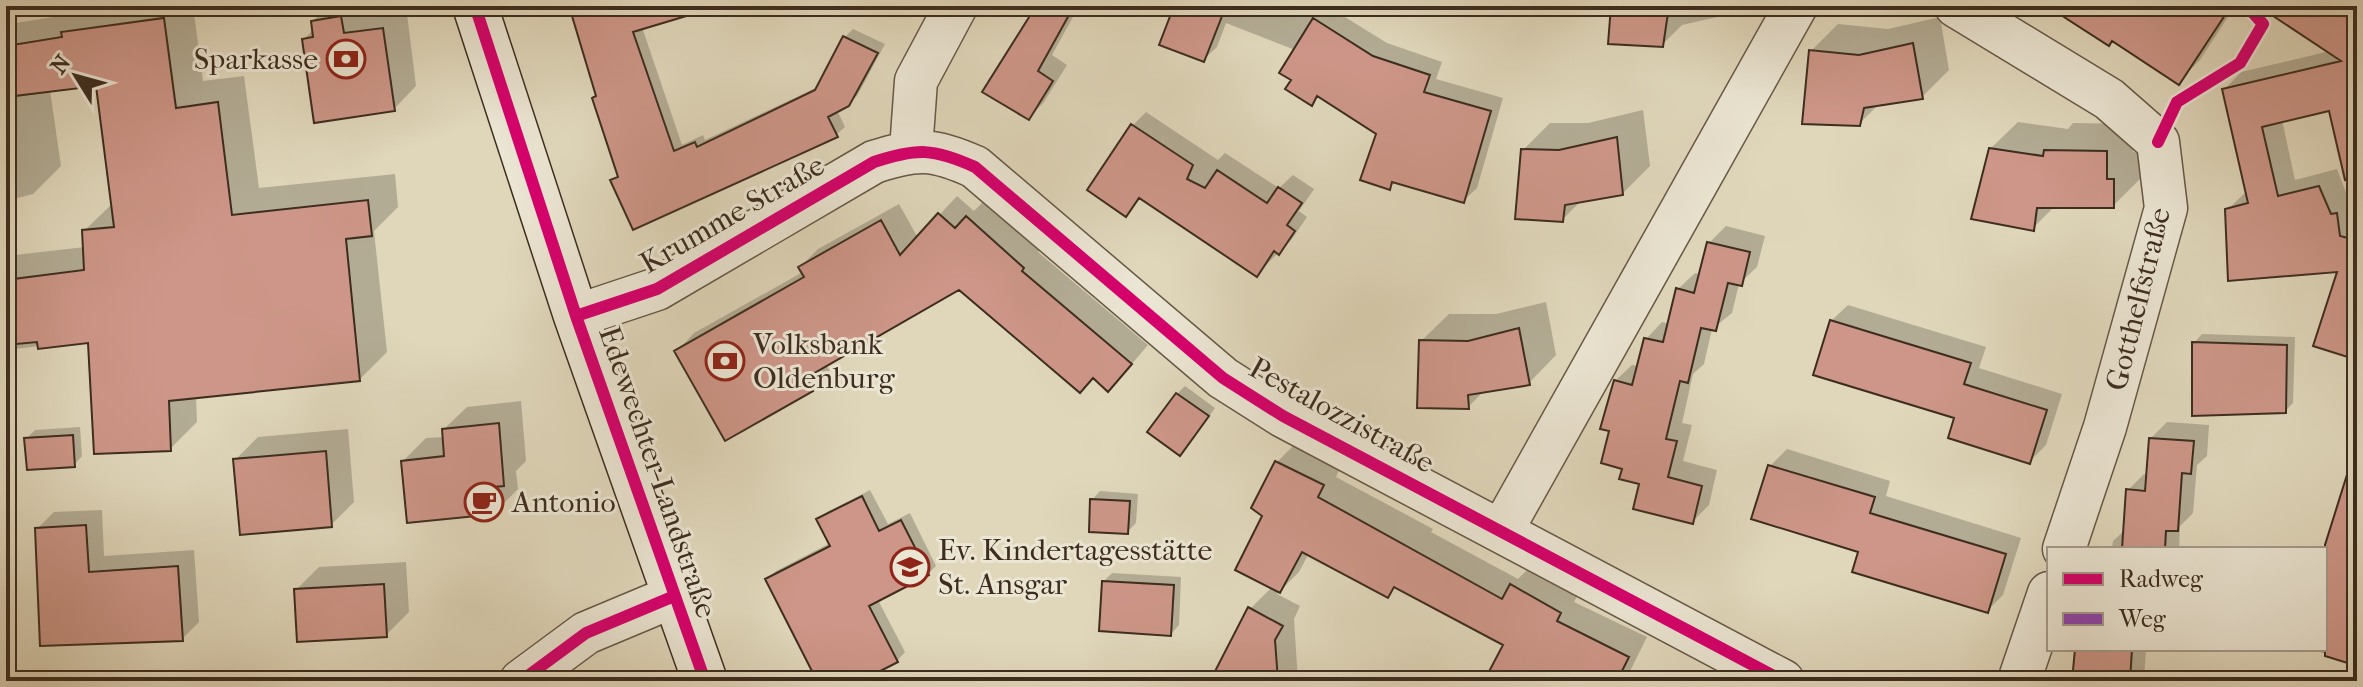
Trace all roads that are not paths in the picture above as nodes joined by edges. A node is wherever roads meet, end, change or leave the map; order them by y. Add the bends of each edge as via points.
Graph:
1 (475, 6) edge
2 (956, 6) edge
3 (1796, 6) edge
4 (1956, 6) edge
5 (911, 150) junction
6 (576, 316) junction
7 (1502, 530) junction
8 (2065, 547) edge
9 (672, 597) junction
10 (2047, 599) edge
11 (521, 681) edge
12 (705, 681) edge
13 (1783, 681) edge
14 (2019, 681) edge

1 - 6 main road, Edewechter Landstraße
2 - 5 street via 916,81
3 - 7 street
4 - 8 street, Gotthelfstraße via 2109,99 2158,142 2166,208 2105,427
5 - 6 street, Krumme Straße via 874,162 657,289
5 - 7 street, Pestalozzistraße via 944,153 975,167 1235,386
6 - 9 main road, Edewechter Landstraße
7 - 13 street, Pestalozzistraße
9 - 11 street via 586,633
9 - 12 main road, Edewechter Landstraße
10 - 14 street

